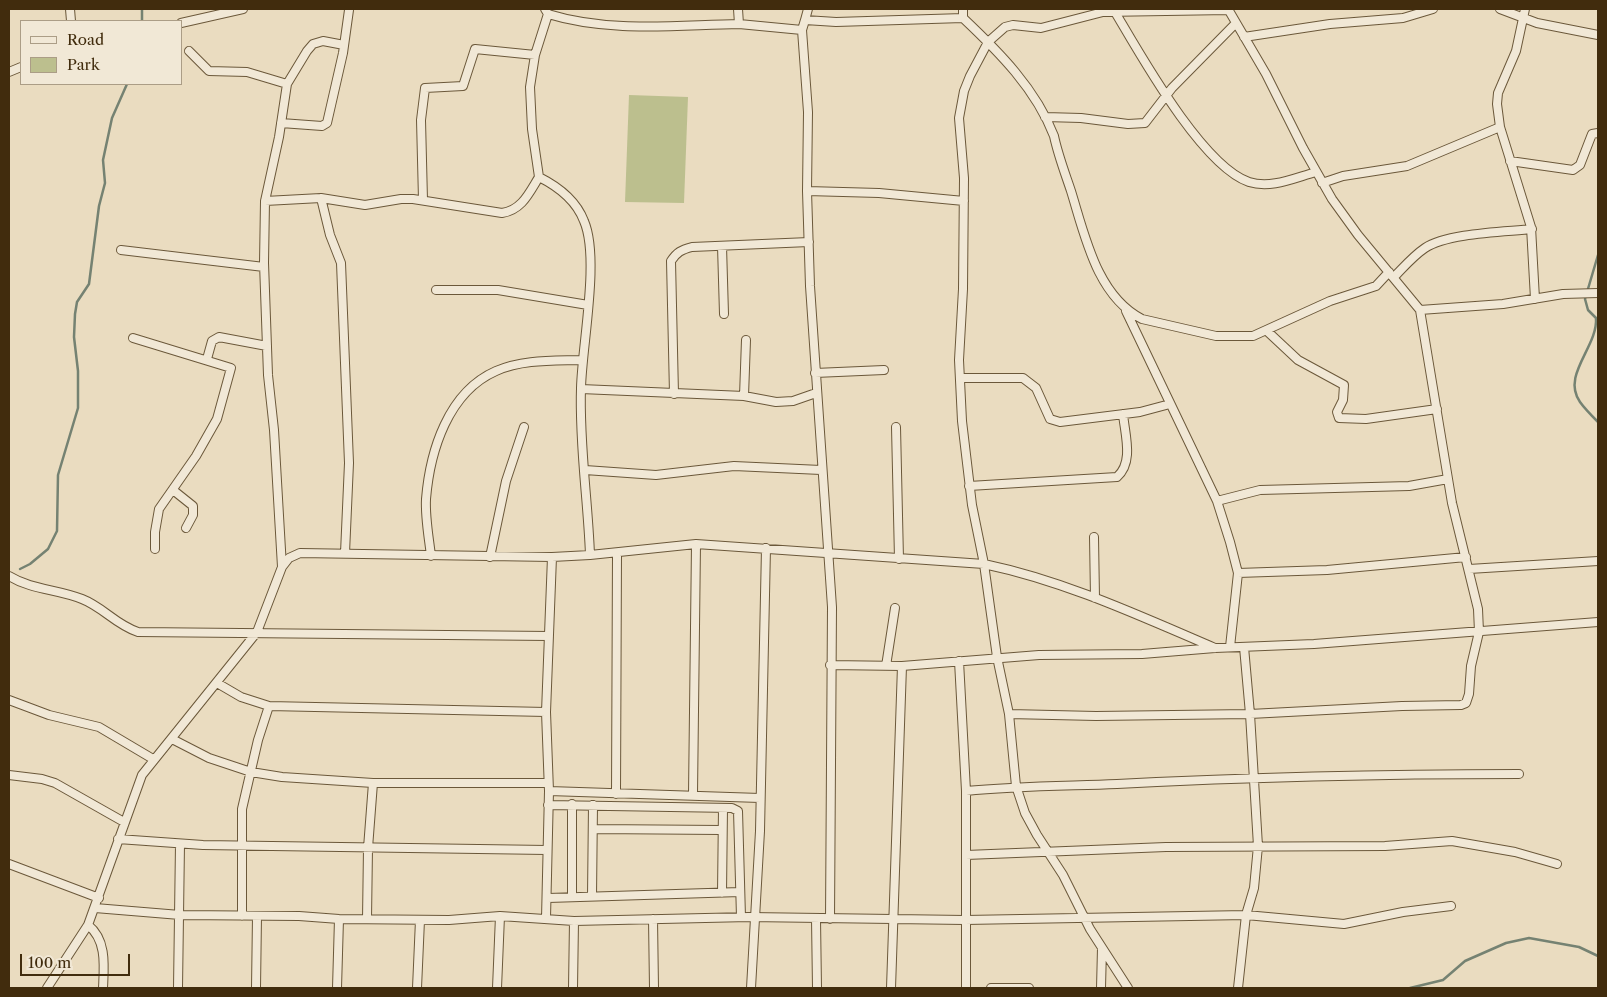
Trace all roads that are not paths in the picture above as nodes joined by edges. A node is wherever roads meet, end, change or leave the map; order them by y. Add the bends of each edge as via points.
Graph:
1 (243, 9) edge
2 (738, 9) edge
3 (808, 9) edge
4 (963, 9) edge
5 (1433, 9) edge
6 (1500, 9) edge
7 (1525, 9) edge
8 (349, 10) edge
9 (1229, 10) edge
10 (547, 12) edge
11 (1116, 12) junction
12 (963, 18) junction
13 (1523, 18) junction
14 (805, 20) junction
15 (182, 23) edge
16 (739, 24) junction
17 (1236, 24) junction
18 (802, 30) junction
19 (1598, 35) edge
20 (1244, 37) junction
21 (988, 42) junction
22 (344, 46) junction
23 (189, 51) dead end
24 (535, 55) junction
25 (287, 84) junction
26 (1166, 97) junction
27 (1045, 117) junction
28 (281, 123) junction
29 (1500, 127) junction
30 (1598, 133) edge
31 (1510, 161) junction
32 (1316, 172) junction
33 (539, 177) junction
34 (1322, 183) junction
35 (807, 191) junction
36 (321, 198) junction
37 (424, 200) junction
38 (265, 201) junction
39 (964, 201) junction
40 (1532, 229) junction
41 (809, 242) junction
42 (722, 246) junction
43 (121, 250) dead end
44 (264, 267) junction
45 (1391, 275) junction
46 (436, 290) dead end
47 (1594, 293) edge
48 (1535, 299) junction
49 (588, 305) junction
50 (1126, 309) junction
51 (1420, 310) junction
52 (724, 314) dead end
53 (1267, 331) junction
54 (133, 338) dead end
55 (746, 340) dead end
56 (267, 346) junction
57 (207, 359) junction
58 (583, 360) junction
59 (884, 370) dead end
60 (815, 373) junction
61 (960, 378) junction
62 (581, 389) junction
63 (816, 393) junction
64 (674, 394) junction
65 (744, 396) junction
66 (1170, 404) junction
67 (1437, 409) junction
68 (1123, 414) junction
69 (896, 426) dead end
70 (524, 427) dead end
71 (585, 470) junction
72 (821, 470) junction
73 (1448, 479) junction
74 (969, 486) junction
75 (173, 490) junction
76 (1217, 501) junction
77 (186, 528) dead end
78 (1094, 537) dead end
79 (696, 544) junction
80 (766, 548) junction
81 (155, 550) dead end
82 (616, 553) junction
83 (346, 554) junction
84 (827, 554) junction
85 (431, 556) junction
86 (590, 556) junction
87 (490, 557) junction
88 (552, 557) junction
89 (1466, 557) junction
90 (899, 559) junction
91 (1598, 561) edge
92 (984, 564) junction
93 (282, 567) junction
94 (1469, 569) junction
95 (1238, 573) junction
96 (9, 576) edge
97 (1095, 598) junction
98 (895, 608) dead end
99 (1598, 622) edge
100 (257, 632) junction
101 (1479, 632) junction
102 (549, 636) junction
103 (1230, 647) junction
104 (1244, 647) junction
105 (1215, 648) junction
106 (997, 658) junction
107 (960, 661) junction
108 (830, 665) junction
109 (886, 666) junction
110 (902, 666) junction
111 (217, 683) junction
112 (9, 700) edge
113 (269, 706) junction
114 (546, 712) junction
115 (1009, 714) junction
116 (1250, 714) junction
117 (172, 739) junction
118 (153, 759) junction
119 (251, 772) junction
120 (1519, 774) dead end
121 (9, 775) edge
122 (1256, 777) junction
123 (372, 783) junction
124 (1016, 786) junction
125 (548, 787) junction
126 (966, 791) junction
127 (616, 794) junction
128 (693, 794) junction
129 (760, 798) junction
130 (572, 804) junction
131 (548, 805) junction
132 (593, 805) junction
133 (722, 808) junction
134 (124, 822) junction
135 (593, 829) junction
136 (722, 830) junction
137 (118, 839) junction
138 (180, 844) junction
139 (242, 844) junction
140 (1258, 846) junction
141 (368, 848) junction
142 (547, 850) junction
143 (1049, 853) junction
144 (966, 855) junction
145 (9, 864) edge
146 (1557, 864) dead end
147 (740, 892) junction
148 (722, 893) junction
149 (592, 896) junction
150 (572, 897) junction
151 (99, 898) junction
152 (548, 898) junction
153 (1452, 906) dead end
154 (95, 908) junction
155 (180, 915) junction
156 (1246, 915) junction
157 (242, 916) junction
158 (257, 916) junction
159 (500, 916) junction
160 (741, 917) junction
161 (756, 917) junction
162 (546, 918) junction
163 (339, 919) junction
164 (367, 919) junction
165 (653, 919) junction
166 (816, 919) junction
167 (830, 919) junction
168 (1086, 919) junction
169 (420, 920) junction
170 (965, 920) junction
171 (574, 921) junction
172 (894, 921) junction
173 (88, 925) junction
174 (1102, 948) junction
175 (47, 988) edge
176 (103, 988) edge
177 (178, 988) edge
178 (256, 988) edge
179 (337, 988) edge
180 (417, 988) edge
181 (497, 988) edge
182 (573, 988) edge
183 (654, 988) edge
184 (751, 988) edge
185 (817, 988) edge
186 (890, 988) edge
187 (966, 988) edge
188 (991, 988) edge
189 (1029, 988) edge
190 (1101, 988) edge
191 (1128, 988) edge
192 (1238, 988) edge

1 - 15 street
2 - 16 street
3 - 14 street
4 - 12 street
5 - 20 street via 1403,18 1330,24
6 - 13 street
7 - 13 street
8 - 22 street
9 - 11 street
9 - 17 street
10 - 16 street via 575,22 609,26
10 - 24 street
11 - 21 street via 1041,28 1013,25 999,31
11 - 26 street
12 - 14 street
12 - 21 street
13 - 19 street via 1572,32
13 - 29 street via 1516,51 1497,98
14 - 18 street
16 - 18 street
17 - 20 street
17 - 26 street
18 - 35 street via 808,112
20 - 32 street
21 - 27 street via 1022,79
21 - 39 street via 970,76 960,105
22 - 25 street via 323,41 313,44 306,50
22 - 28 street via 327,123 322,126
23 - 25 street via 209,71 247,72
24 - 33 street via 530,106
24 - 37 street via 475,49 463,86 425,88 421,120
25 - 28 street
26 - 27 street via 1149,120 1140,124
26 - 32 street via 1213,154 1249,182 1270,184
27 - 50 street via 1093,259
28 - 38 street
29 - 31 street
29 - 34 street via 1407,166 1343,176
30 - 31 street via 1592,134 1580,165 1573,170
31 - 40 street
32 - 34 street
33 - 37 street via 522,203 508,212
33 - 49 street via 569,197 585,222 590,261
34 - 45 street
35 - 39 street
35 - 41 street
36 - 37 street via 365,205 401,199
36 - 38 street
36 - 83 street via 342,276 349,463
38 - 44 street
39 - 61 street
40 - 45 street via 1468,236 1433,244
40 - 48 street
41 - 42 street
41 - 60 street
42 - 52 street
42 - 64 street via 680,250 671,261
43 - 44 street
44 - 56 street
45 - 51 street
45 - 53 street via 1379,285 1330,301
46 - 49 street via 498,290
47 - 48 street
48 - 51 street
49 - 58 street
50 - 53 street via 1142,320 1216,336 1244,338
50 - 66 street
51 - 67 street
53 - 67 street via 1298,360 1344,385 1343,400 1337,412 1339,418 1366,420
54 - 57 street
55 - 65 street
56 - 57 street via 219,337 212,341
56 - 93 street
57 - 75 street via 230,366 226,391 217,419
58 - 62 street
58 - 85 street via 542,361 506,368 489,375 462,394 434,456 426,500
59 - 60 street
60 - 63 street
61 - 68 street via 1023,378 1036,388 1049,417 1056,422
61 - 74 street
62 - 64 street
62 - 71 street
63 - 65 street via 787,402
63 - 72 street
64 - 65 street
66 - 68 street
66 - 76 street
67 - 73 street
68 - 74 street via 1127,456 1125,470 1117,477
69 - 90 street
70 - 87 street via 506,481
71 - 72 street via 656,475 734,466
71 - 86 street
72 - 84 street
73 - 76 street via 1410,486 1260,490
73 - 89 street
74 - 92 street
75 - 77 street via 193,506
75 - 81 street via 159,509
76 - 95 street
78 - 97 street
79 - 80 street
79 - 82 street
79 - 128 street
80 - 84 street
80 - 129 street
82 - 86 street
82 - 127 street
83 - 85 street
83 - 93 street via 300,554 289,558
84 - 90 street
84 - 108 street via 832,607
85 - 87 street
86 - 88 street
87 - 88 street
88 - 102 street
89 - 94 street
89 - 95 street via 1327,570
90 - 92 street
91 - 94 street
92 - 97 street via 1016,571
92 - 106 street
93 - 100 street
94 - 101 street via 1478,609
95 - 103 street
96 - 100 street via 29,586 82,599 122,626 138,632
97 - 105 street
98 - 109 street
99 - 101 street
100 - 102 street
100 - 111 street
101 - 104 street
101 - 116 street via 1468,697 1462,705
102 - 114 street
103 - 104 street
103 - 105 street
104 - 116 street
105 - 106 street via 1142,654
106 - 107 street
106 - 115 street
107 - 110 street
107 - 126 street
108 - 109 street
108 - 167 street
109 - 110 street
110 - 172 street
111 - 113 street via 242,697
111 - 117 street
112 - 118 street via 49,715 99,727
113 - 114 street
113 - 119 street
114 - 125 street
115 - 116 street
115 - 124 street
116 - 122 street
117 - 118 street
117 - 119 street via 208,758
118 - 134 street via 135,789
119 - 123 street via 304,780
119 - 139 street via 242,809
120 - 122 street
121 - 134 street via 55,784
122 - 124 street via 1084,786
122 - 140 street
123 - 125 street
123 - 141 street
124 - 126 street
124 - 143 street via 1031,824
125 - 127 street
125 - 131 street
126 - 144 street
127 - 128 street
128 - 129 street
129 - 161 street
130 - 131 street
130 - 132 street
130 - 150 street
131 - 142 street
132 - 133 street
132 - 135 street
133 - 136 street
133 - 147 street via 738,811
134 - 137 street
135 - 136 street
135 - 149 street
136 - 148 street
137 - 138 street
137 - 151 street
138 - 139 street
138 - 155 street
139 - 141 street
139 - 157 street
140 - 143 street
140 - 146 street via 1384,846 1452,841 1515,852
140 - 156 street via 1254,888
141 - 142 street
141 - 164 street
142 - 152 street
143 - 144 street
143 - 168 street
144 - 170 street
145 - 151 street
147 - 148 street
147 - 160 street
148 - 149 street
149 - 150 street
150 - 152 street
151 - 154 street
152 - 162 street
153 - 156 street via 1344,924
154 - 155 street
154 - 173 street
155 - 157 street
155 - 177 street
156 - 168 street
156 - 192 street
157 - 158 street
158 - 163 street
158 - 178 street
159 - 162 street
159 - 169 street
159 - 181 street
160 - 161 street
160 - 165 street
161 - 166 street
161 - 184 street
162 - 171 street
163 - 164 street
163 - 179 street
164 - 169 street
165 - 171 street
165 - 183 street
166 - 167 street
166 - 185 street
167 - 172 street
168 - 170 street
168 - 174 street
169 - 180 street
170 - 172 street
170 - 187 street
171 - 182 street
172 - 186 street
173 - 175 street
173 - 176 street via 101,941
174 - 190 street
174 - 191 street
188 - 189 street

